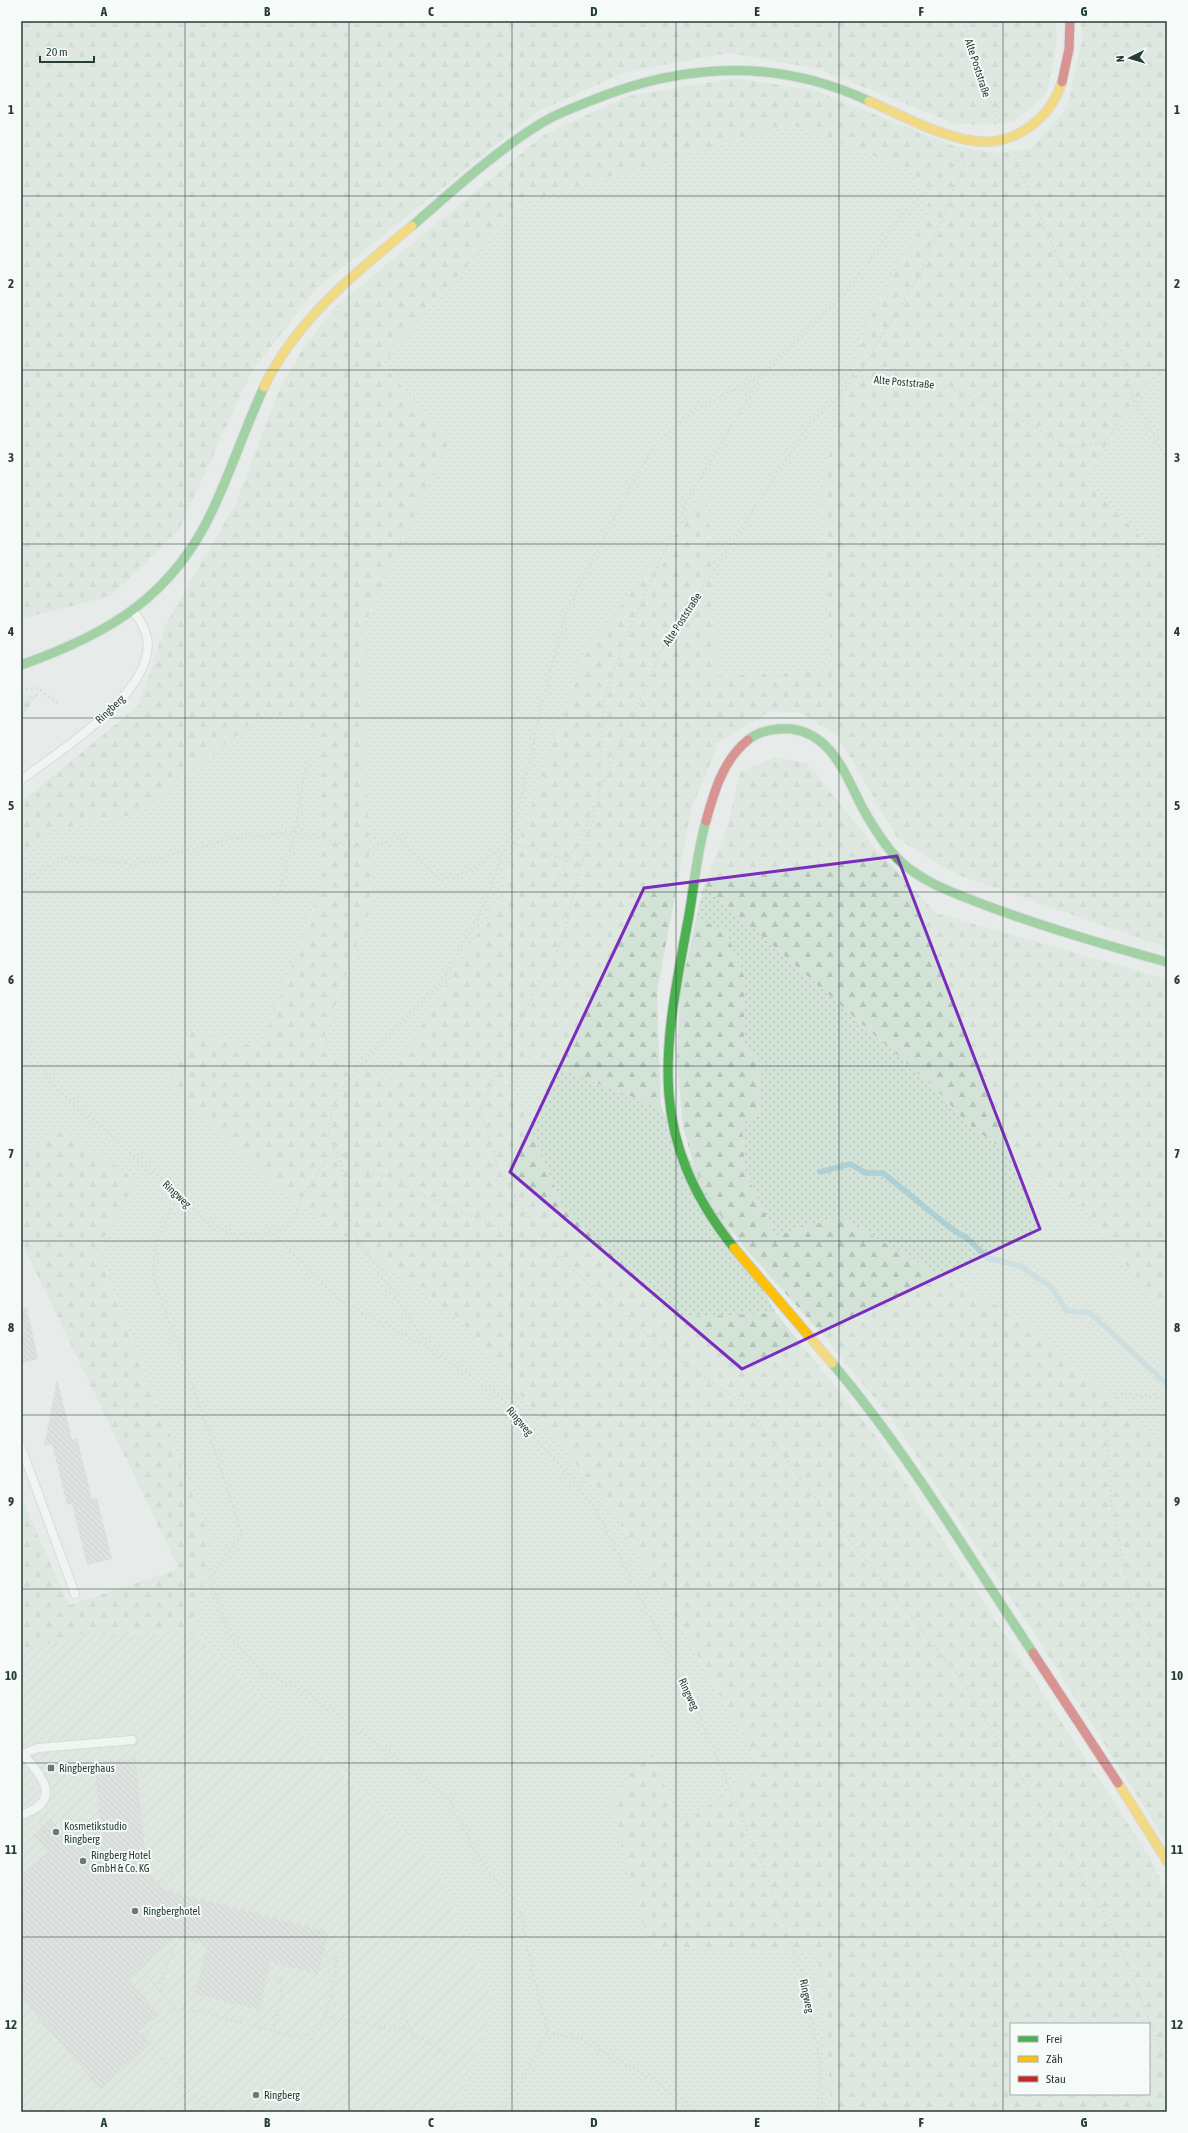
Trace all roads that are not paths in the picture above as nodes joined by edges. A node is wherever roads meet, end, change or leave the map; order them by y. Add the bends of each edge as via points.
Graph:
1 (1070, 21) edge
2 (133, 611) junction
3 (21, 665) edge
4 (21, 780) edge
5 (1167, 962) edge
6 (21, 1446) edge
7 (75, 1594) dead end
8 (132, 1740) dead end
9 (22, 1753) edge
10 (21, 1815) edge
11 (1167, 1861) edge

1 - 2 main road via 1070,48 1062,88 1040,121 1008,138 970,140 931,127 828,84 728,68 696,70 652,79 593,99 550,119 514,142 394,241 332,296 300,329 270,376 228,479 190,553 174,573
2 - 3 main road via 115,625 70,648
2 - 4 lane, Ringberg via 148,638 146,663 140,675 122,699 89,729
5 - 11 main road via 1016,918 942,888 899,860 870,820 840,760 829,745 801,730 767,729 752,735 738,748 726,765 711,802 701,837 672,1006 667,1083 672,1124 686,1172 704,1209 730,1244 840,1372 893,1441 1074,1714
6 - 7 lane
8 - 9 lane via 38,1748
9 - 10 lane via 46,1787 44,1800 39,1806

